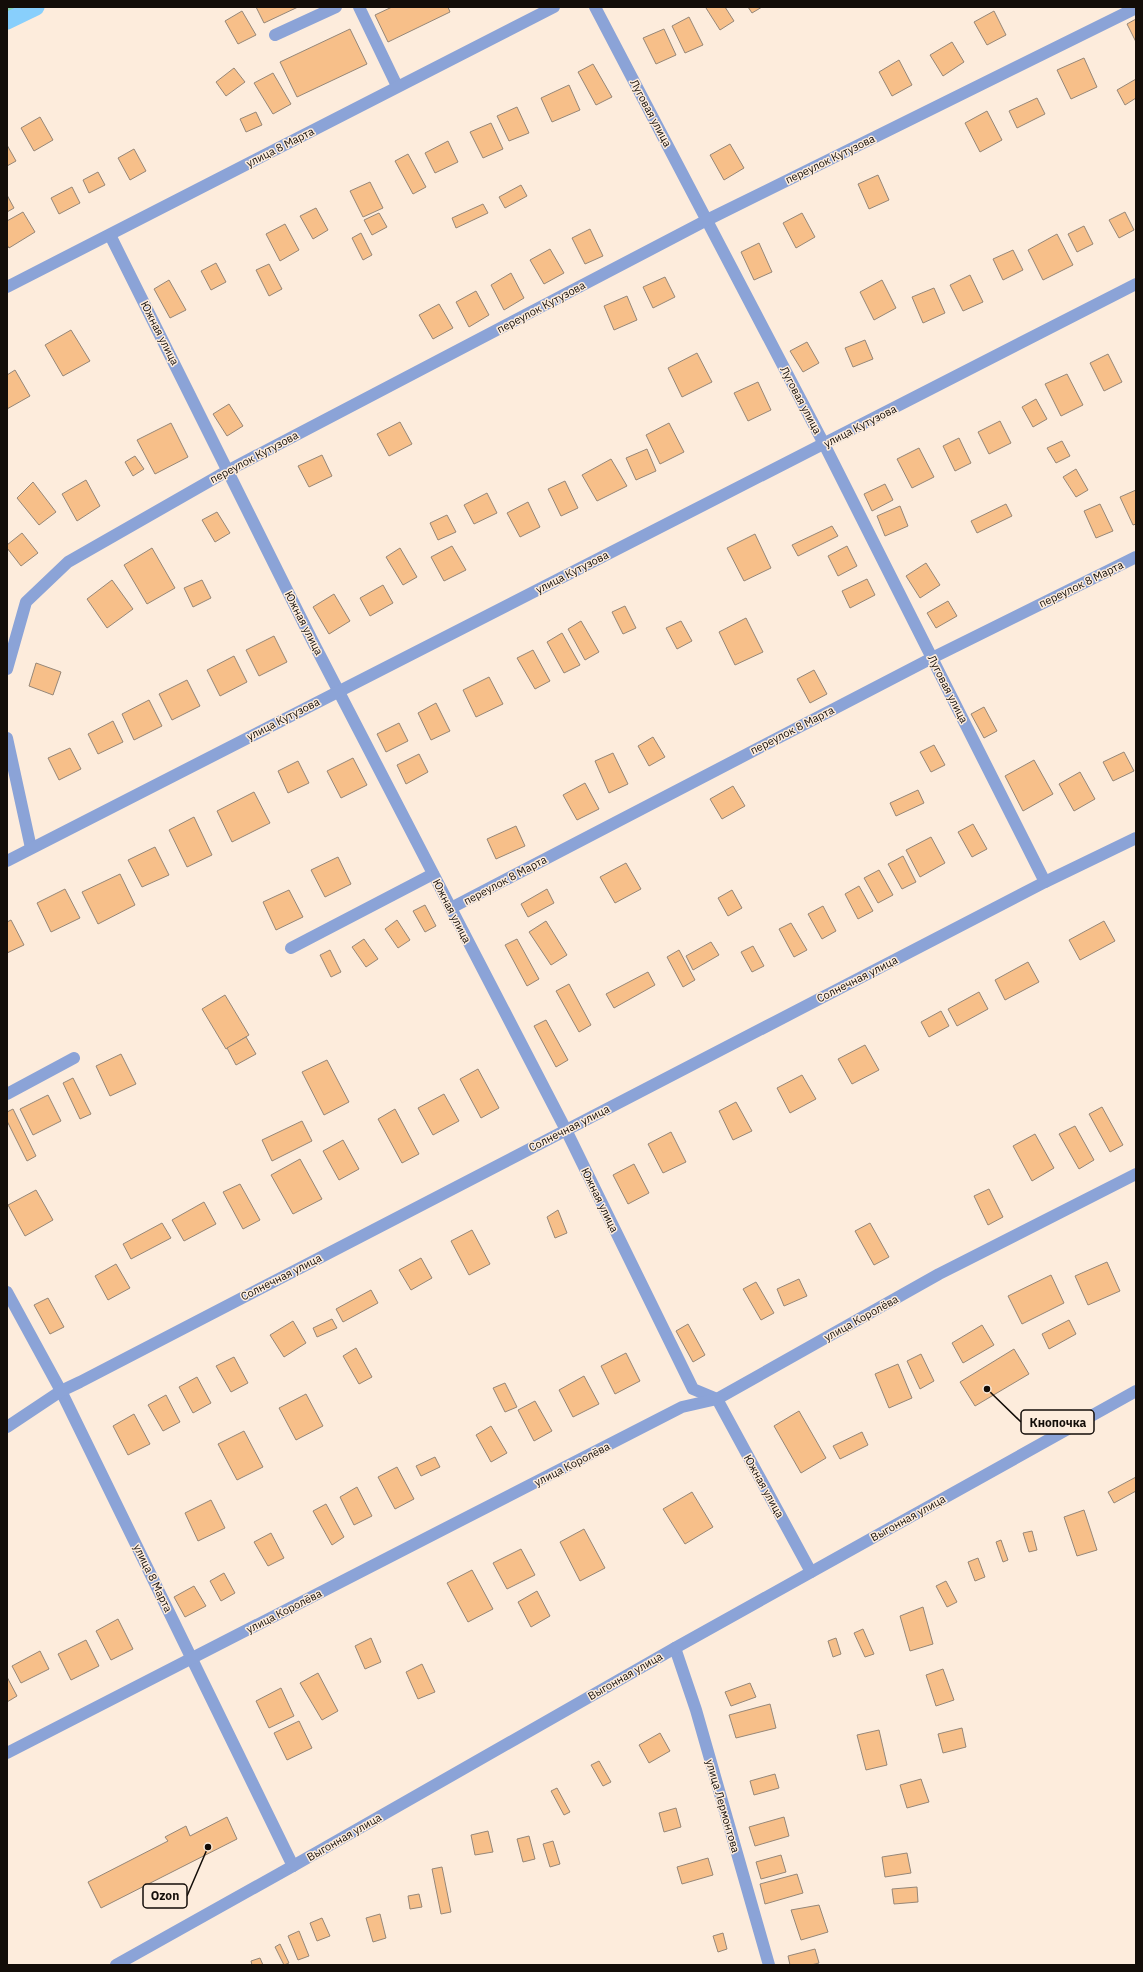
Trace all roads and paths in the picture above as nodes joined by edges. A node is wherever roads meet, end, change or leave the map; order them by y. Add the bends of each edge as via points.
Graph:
1 (336, 7) edge
2 (359, 7) edge
3 (554, 7) edge
4 (596, 7) edge
5 (1136, 8) edge
6 (275, 36) dead end
7 (397, 86) junction
8 (707, 220) junction
9 (110, 235) junction
10 (1136, 284) edge
11 (7, 287) edge
12 (824, 444) junction
13 (229, 470) junction
14 (1136, 557) edge
15 (932, 658) junction
16 (7, 669) edge
17 (339, 691) junction
18 (7, 738) edge
19 (1136, 838) edge
20 (31, 848) junction
21 (7, 861) edge
22 (433, 874) junction
23 (1044, 882) junction
24 (451, 908) junction
25 (291, 948) dead end
26 (74, 1058) dead end
27 (7, 1094) edge
28 (566, 1130) junction
29 (1136, 1174) edge
30 (7, 1292) edge
31 (61, 1391) junction
32 (1136, 1391) edge
33 (717, 1399) junction
34 (7, 1427) edge
35 (811, 1572) junction
36 (674, 1648) junction
37 (193, 1658) junction
38 (7, 1753) edge
39 (293, 1866) junction
40 (116, 1965) edge
41 (769, 1965) edge

1 - 6 street
2 - 7 street
3 - 7 street, улица 8 Марта
4 - 8 street, Луговая улица
5 - 8 street, переулок Кутузова
7 - 9 street, улица 8 Марта
8 - 12 street, Луговая улица
8 - 13 street, переулок Кутузова
9 - 11 street, улица 8 Марта
9 - 13 street, Южная улица
10 - 12 street, улица Кутузова
12 - 15 street, Луговая улица
12 - 17 street, улица Кутузова
13 - 16 street, переулок Кутузова via 68,562 26,602
13 - 17 street, Южная улица
14 - 15 street, переулок 8 Марта
15 - 23 street, Луговая улица
15 - 24 street, переулок 8 Марта
17 - 20 street, улица Кутузова
17 - 22 street, Южная улица
18 - 20 street
19 - 23 street, Солнечная улица
20 - 21 street, улица Кутузова
22 - 24 street, Южная улица
22 - 25 street
23 - 28 street, Солнечная улица
24 - 28 street, Южная улица
26 - 27 street
28 - 31 street, Солнечная улица
28 - 33 street, Южная улица via 693,1389
29 - 33 street, улица Королёва via 939,1274
30 - 31 street, улица 8 Марта
31 - 34 street, Солнечная улица
31 - 37 street, улица 8 Марта
32 - 35 street, Выгонная улица
33 - 35 street, Южная улица
33 - 37 street, улица Королёва via 682,1408
35 - 36 street, Выгонная улица
36 - 39 street, Выгонная улица
36 - 41 street, улица Лермонтова via 696,1710
37 - 38 street, улица Королёва
37 - 39 street, улица 8 Марта
39 - 40 street, Выгонная улица

